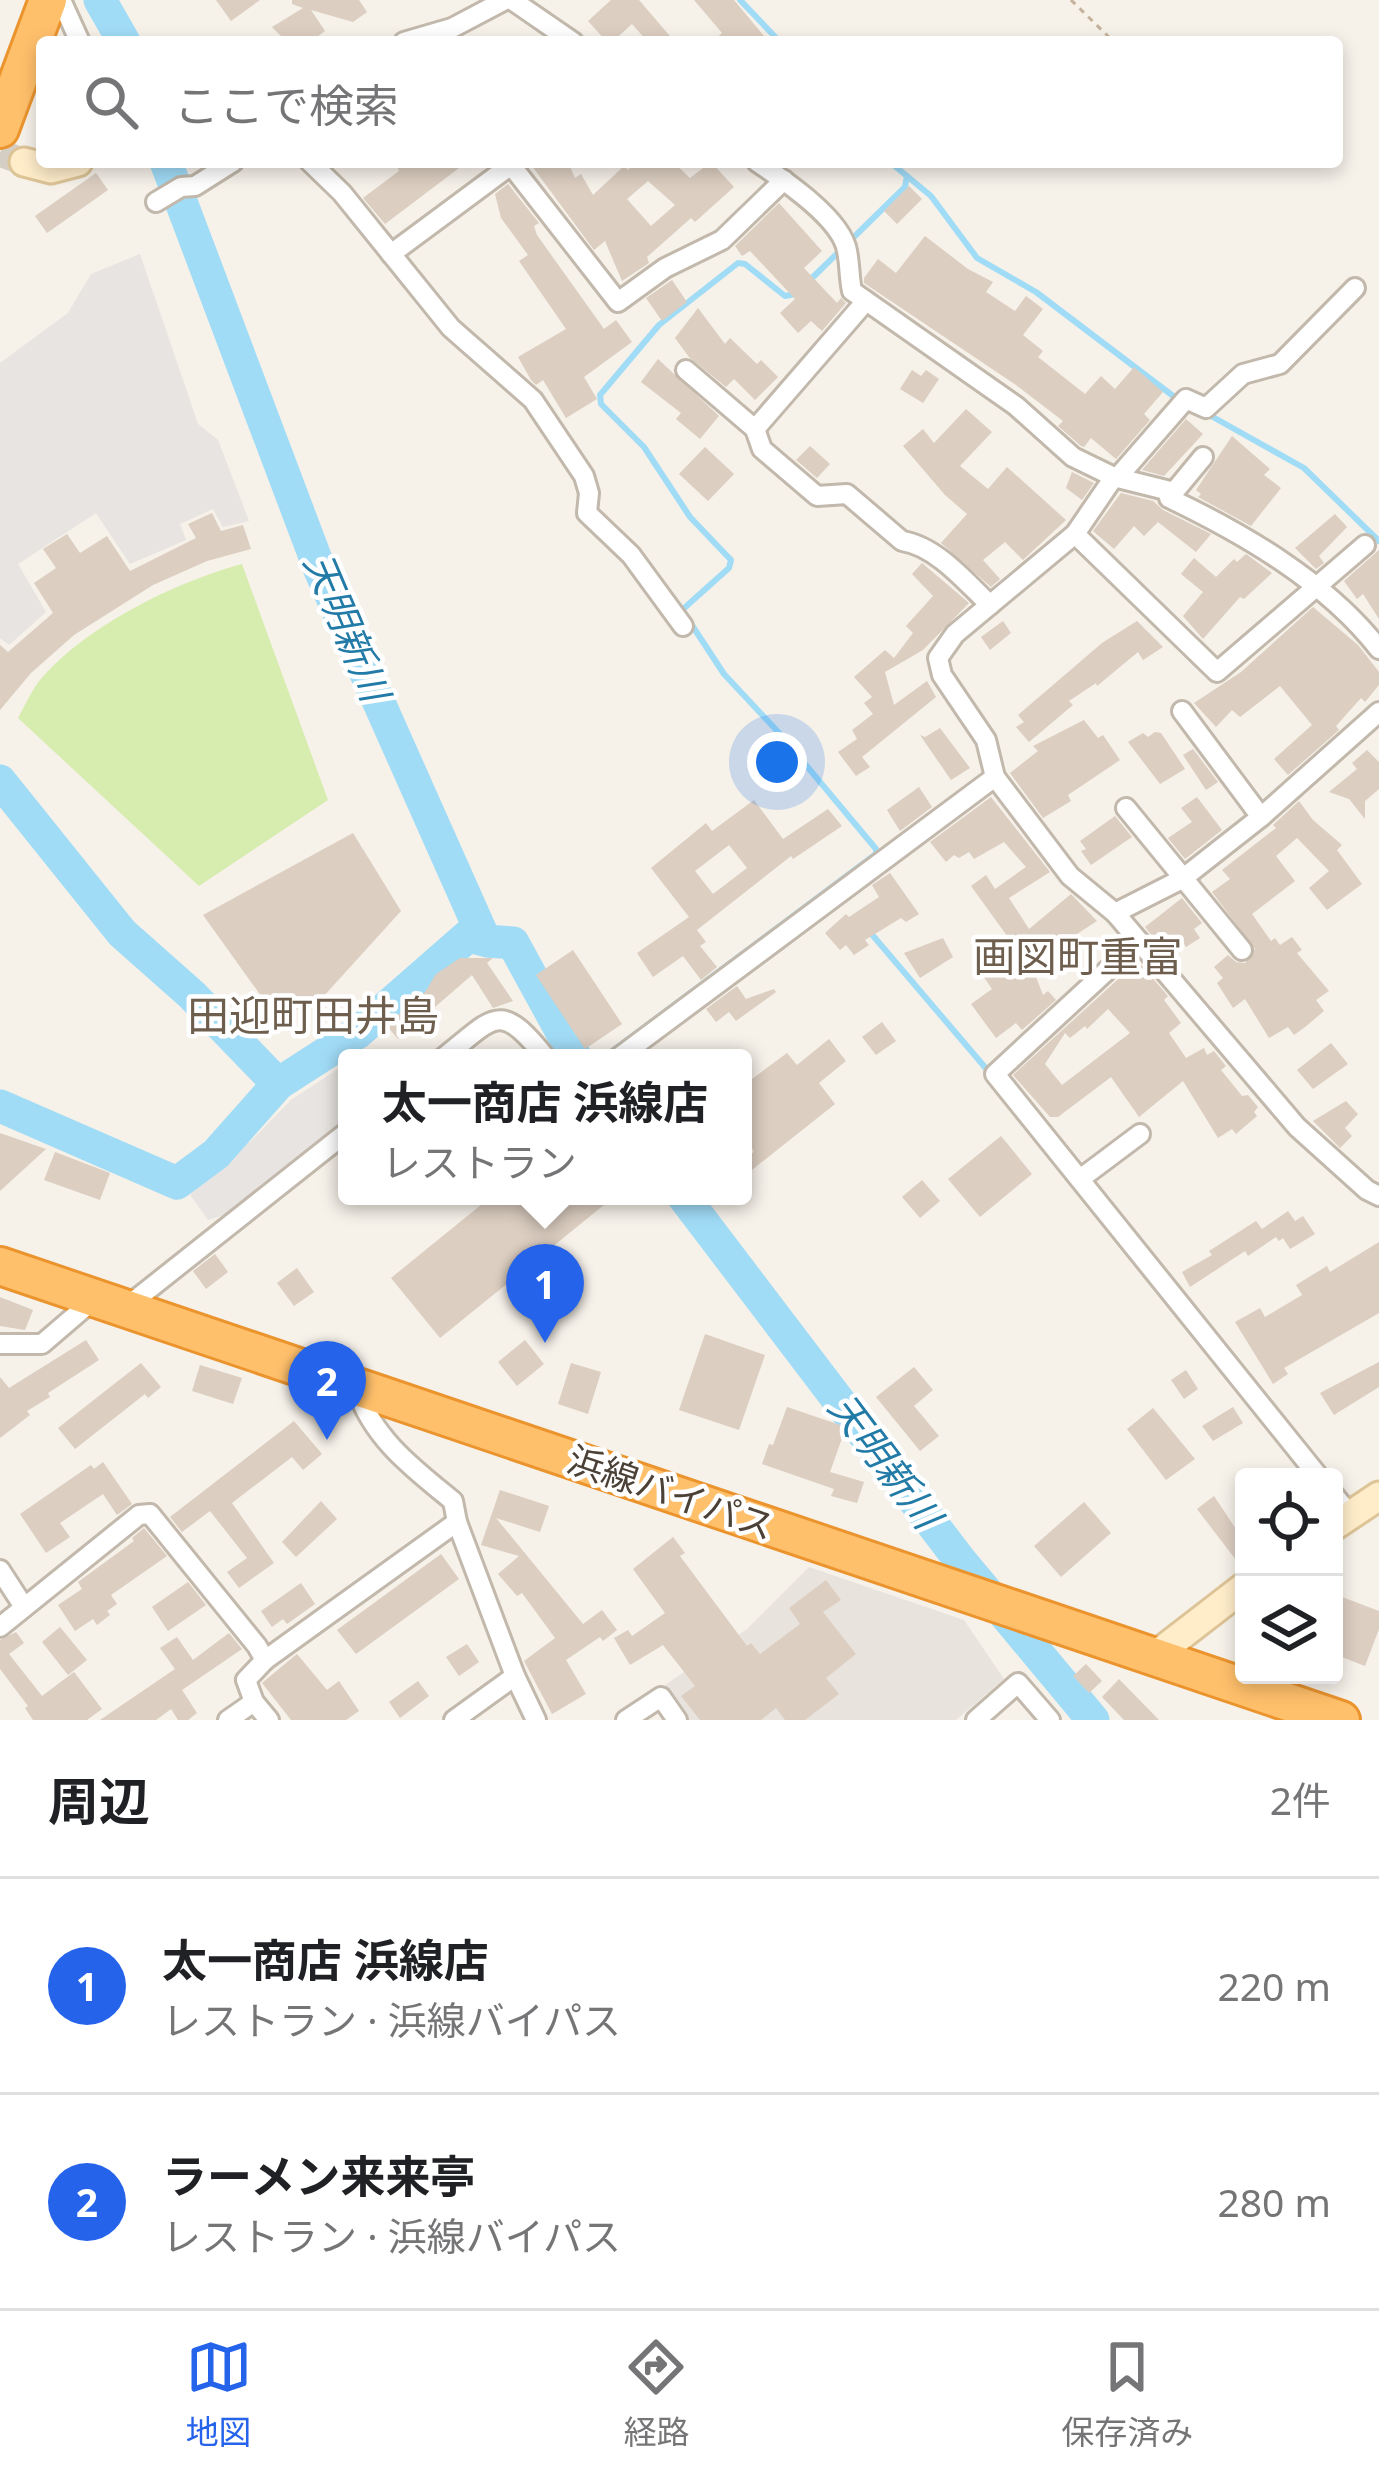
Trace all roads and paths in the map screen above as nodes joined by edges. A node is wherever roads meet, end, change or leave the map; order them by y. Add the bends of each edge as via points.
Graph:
1 (48, 0) edge
2 (61, 0) edge
3 (508, 0) edge
4 (1071, 0) edge
5 (41, 36) edge
6 (77, 36) edge
7 (425, 36) edge
8 (564, 36) edge
9 (1108, 36) edge
10 (31, 82) edge
11 (0, 129) edge
12 (223, 168) edge
13 (316, 168) edge
14 (507, 168) edge
15 (513, 168) edge
16 (766, 168) edge
17 (784, 180) junction
18 (168, 195) dead end
19 (391, 254) junction
20 (1355, 288) dead end
21 (866, 301) junction
22 (686, 370) dead end
23 (755, 429) junction
24 (1203, 458) dead end
25 (1116, 477) junction
26 (1174, 492) junction
27 (1075, 534) junction
28 (1365, 544) dead end
29 (1313, 587) junction
30 (990, 604) junction
31 (683, 626) dead end
32 (1379, 649) edge
33 (1182, 711) dead end
34 (1379, 712) edge
35 (995, 777) junction
36 (1126, 808) dead end
37 (1261, 817) junction
38 (1182, 879) junction
39 (1115, 914) junction
40 (1138, 941) junction
41 (1242, 950) dead end
42 (455, 1049) edge
43 (538, 1049) edge
44 (630, 1049) edge
45 (1140, 1133) dead end
46 (338, 1139) edge
47 (1080, 1179) junction
48 (1379, 1196) edge
49 (0, 1266) edge
50 (112, 1302) junction
51 (0, 1344) edge
52 (357, 1387) junction
53 (1312, 1468) edge
54 (1379, 1496) edge
55 (1343, 1510) edge
56 (457, 1522) junction
57 (0, 1570) edge
58 (1235, 1594) edge
59 (24, 1607) junction
60 (0, 1627) edge
61 (1156, 1655) junction
62 (265, 1660) junction
63 (515, 1676) junction
64 (254, 1702) junction
65 (227, 1720) edge
66 (269, 1720) edge
67 (454, 1720) edge
68 (536, 1720) edge
69 (626, 1720) edge
70 (677, 1720) edge
71 (976, 1720) edge
72 (1050, 1720) edge
73 (1341, 1720) edge

1 - 5 highway
2 - 6 street
3 - 7 street
3 - 8 street
4 - 9 path
10 - 11 highway
12 - 18 street
13 - 19 street
14 - 19 street
15 - 17 street via 618,302 722,240
16 - 17 street
17 - 21 street via 835,226 852,290
19 - 31 street via 451,328 533,400 584,476 587,513 631,555
20 - 25 street via 1280,364 1243,374 1206,408 1186,399
21 - 23 street
21 - 25 street via 1016,406 1073,457
22 - 23 street
23 - 30 street via 762,449 817,496 847,494
24 - 26 street
25 - 26 street
25 - 27 street
26 - 29 street via 1168,498 1248,536
27 - 29 street via 1217,672
27 - 30 street
28 - 29 street
29 - 32 street
30 - 35 street via 938,658 986,740
33 - 37 street
34 - 37 street
35 - 39 street via 1070,876
35 - 44 street
36 - 38 street
37 - 38 street
38 - 39 street
38 - 41 street
39 - 40 street
40 - 47 street via 995,1074
40 - 48 street via 1297,1127
42 - 43 street via 501,1018
45 - 47 street
46 - 50 street
47 - 53 street
49 - 50 highway, 浜線バイパス
50 - 51 street via 42,1345
50 - 52 highway, 浜線バイパス
52 - 56 street via 365,1414 453,1501
52 - 61 highway, 浜線バイパス
54 - 55 main road
56 - 62 street
56 - 63 street
57 - 59 street
58 - 61 main road
59 - 60 street
59 - 62 street via 150,1514
61 - 73 highway, 浜線バイパス
62 - 64 street via 246,1680
63 - 67 street
63 - 68 street
64 - 65 street
64 - 66 street
69 - 70 street via 661,1697
71 - 72 street via 1018,1684

